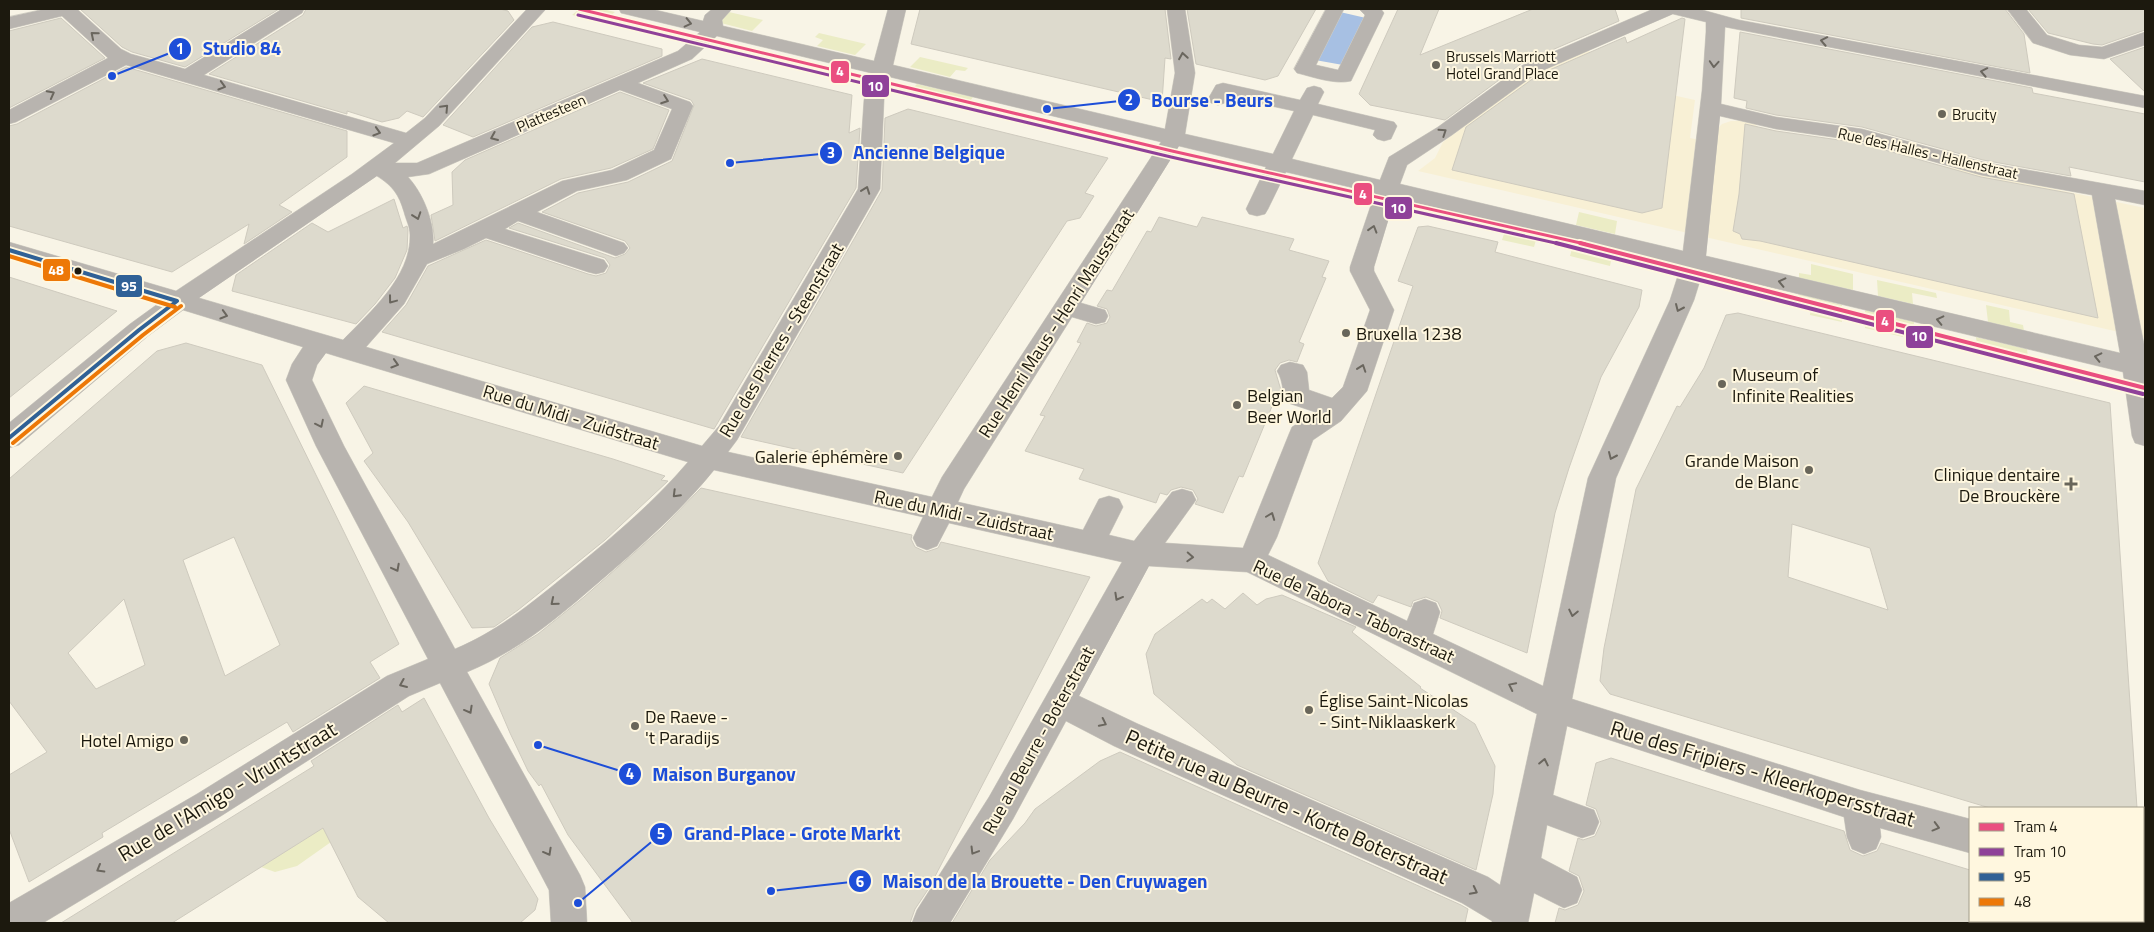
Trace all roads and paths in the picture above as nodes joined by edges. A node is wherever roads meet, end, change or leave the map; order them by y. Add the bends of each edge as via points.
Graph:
1 (66, 9) edge
2 (295, 9) edge
3 (537, 9) edge
4 (628, 9) edge
5 (723, 9) edge
6 (897, 9) edge
7 (1176, 9) edge
8 (1335, 9) edge
9 (1668, 9) edge
10 (1678, 9) edge
11 (2016, 9) edge
12 (1377, 10) edge
13 (655, 18) edge
14 (1715, 20) junction
15 (9, 23) edge
16 (714, 29) junction
17 (782, 37) junction
18 (2145, 38) edge
19 (2050, 47) dead end
20 (758, 56) dead end
21 (124, 58) junction
22 (2101, 59) dead end
23 (881, 70) junction
24 (2036, 72) junction
25 (1323, 73) junction
26 (188, 76) junction
27 (2110, 81) junction
28 (619, 83) junction
29 (1182, 92) junction
30 (2141, 96) edge
31 (1307, 107) junction
32 (1710, 108) junction
33 (14, 110) edge
34 (446, 132) dead end
35 (1174, 138) junction
36 (410, 141) junction
37 (1415, 150) junction
38 (1280, 163) junction
39 (378, 167) junction
40 (421, 169) junction
41 (394, 188) junction
42 (1387, 189) junction
43 (2102, 190) junction
44 (2145, 198) edge
45 (1257, 209) dead end
46 (517, 213) junction
47 (848, 226) junction
48 (485, 230) junction
49 (871, 230) dead end
50 (616, 248) dead end
51 (9, 250) edge
52 (418, 259) junction
53 (1694, 261) junction
54 (596, 266) dead end
55 (177, 302) junction
56 (1066, 307) junction
57 (1096, 316) dead end
58 (321, 343) junction
59 (348, 351) junction
60 (2140, 367) edge
61 (1290, 371) dead end
62 (1337, 409) junction
63 (2145, 436) edge
64 (9, 438) edge
65 (708, 458) junction
66 (1182, 500) dead end
67 (1109, 507) dead end
68 (942, 510) junction
69 (927, 538) dead end
70 (1091, 543) junction
71 (1141, 554) junction
72 (1251, 560) junction
73 (448, 666) junction
74 (1059, 702) junction
75 (1556, 708) junction
76 (1535, 804) junction
77 (1582, 822) dead end
78 (1969, 836) edge
79 (1522, 866) junction
80 (1564, 890) dead end
81 (1512, 918) edge
82 (9, 922) edge
83 (569, 923) edge
84 (930, 923) edge

1 - 15 street
21 -> 1 street via 114,53
2 - 26 street
36 -> 3 street via 432,122
4 - 13 street
5 - 16 street via 712,19
6 - 23 street, Rue des Pierres - Steenstraat
29 -> 7 street via 1185,73
8 - 25 street via 1304,68
37 -> 9 street via 1530,69
10 - 14 street
11 - 18 street via 2040,39 2077,51 2104,54
12 - 25 street via 1344,77
13 -> 16 street
24 -> 14 street
14 -> 32 street
16 - 17 street
16 - 28 street, Plattesteen via 685,54
17 - 20 street via 764,58
17 - 23 street
19 - 24 street via 2044,51
21 - 26 street
33 -> 21 street
22 - 27 street via 2105,62
23 - 35 street via 1033,115 1068,105 1127,127
47 -> 23 street, Rue des Pierres - Steenstraat via 869,189 874,100
24 - 27 street
24 - 30 street
25 - 31 street
26 -> 36 street
27 - 30 street
28 -> 40 street, Plattesteen
28 -> 46 street via 683,106 663,154 619,175 570,186
29 - 31 street via 1225,100 1223,89
29 - 35 street
31 - 37 street via 1387,126 1382,134 1392,144
31 - 38 street
32 - 43 street, Rue des Halles - Hallenstraat via 1776,123 1862,135 1981,168
32 - 53 street
34 - 40 street via 422,162
35 - 38 street
35 - 56 street, Rue Henri Maus - Henri Mausstraat
36 - 39 street
37 - 42 street via 1397,162
38 - 42 street
38 - 45 street
39 - 40 street, Plattesteen via 405,171
39 - 41 street via 397,178
39 - 55 street
40 - 41 street via 418,180
41 -> 52 street via 409,192 422,236
42 - 53 street via 1441,202 1538,215
62 -> 42 street via 1354,391 1382,310 1362,271
43 - 44 street, Rue des Halles - Hallenstraat
43 - 60 street
46 - 48 street
46 - 50 street
47 - 49 street
47 - 65 street, Rue des Pierres - Steenstraat via 728,433
48 - 52 street
48 - 54 street
51 - 55 street, Rue du Midi - Zuidstraat
52 -> 59 street via 408,280 376,322
60 -> 53 street
53 -> 75 street via 1682,300 1602,478
55 -> 58 street, Rue du Midi - Zuidstraat
55 - 64 street
56 - 57 street
56 - 68 street, Rue Henri Maus - Henri Mausstraat via 952,485
58 - 59 street, Rue du Midi - Zuidstraat
58 -> 73 street via 301,369 299,380 335,455
59 -> 65 street, Rue du Midi - Zuidstraat
60 - 63 street
61 - 62 street via 1294,372 1297,396
72 -> 62 street via 1263,538 1302,434
65 - 68 street, Rue du Midi - Zuidstraat
65 -> 73 street, Rue des Pierres - Steenstraat via 638,532 534,619 484,651
66 - 71 street, Rue au Beurre - Boterstraat
67 - 70 street
68 - 69 street, Rue Henri Maus - Henri Mausstraat
68 - 70 street, Rue du Midi - Zuidstraat
70 - 71 street, Rue du Midi - Zuidstraat
71 -> 72 street, Rue de Tabora - Taborastraat
71 -> 74 street, Rue au Beurre - Boterstraat
75 -> 72 street, Rue de Tabora - Taborastraat via 1420,626
73 -> 82 street, Rue de l'Amigo - Vruntstraat via 398,686 208,805
73 -> 83 street via 567,888
74 -> 81 street, Petite rue au Beurre - Korte Boterstraat via 1475,890
74 -> 84 street, Rue au Beurre - Boterstraat via 1001,808
76 -> 75 street
75 -> 78 street, Rue des Fripiers - Kleerkopersstraat via 1862,822
76 - 77 street
76 - 79 street
79 - 80 street
79 - 81 street

